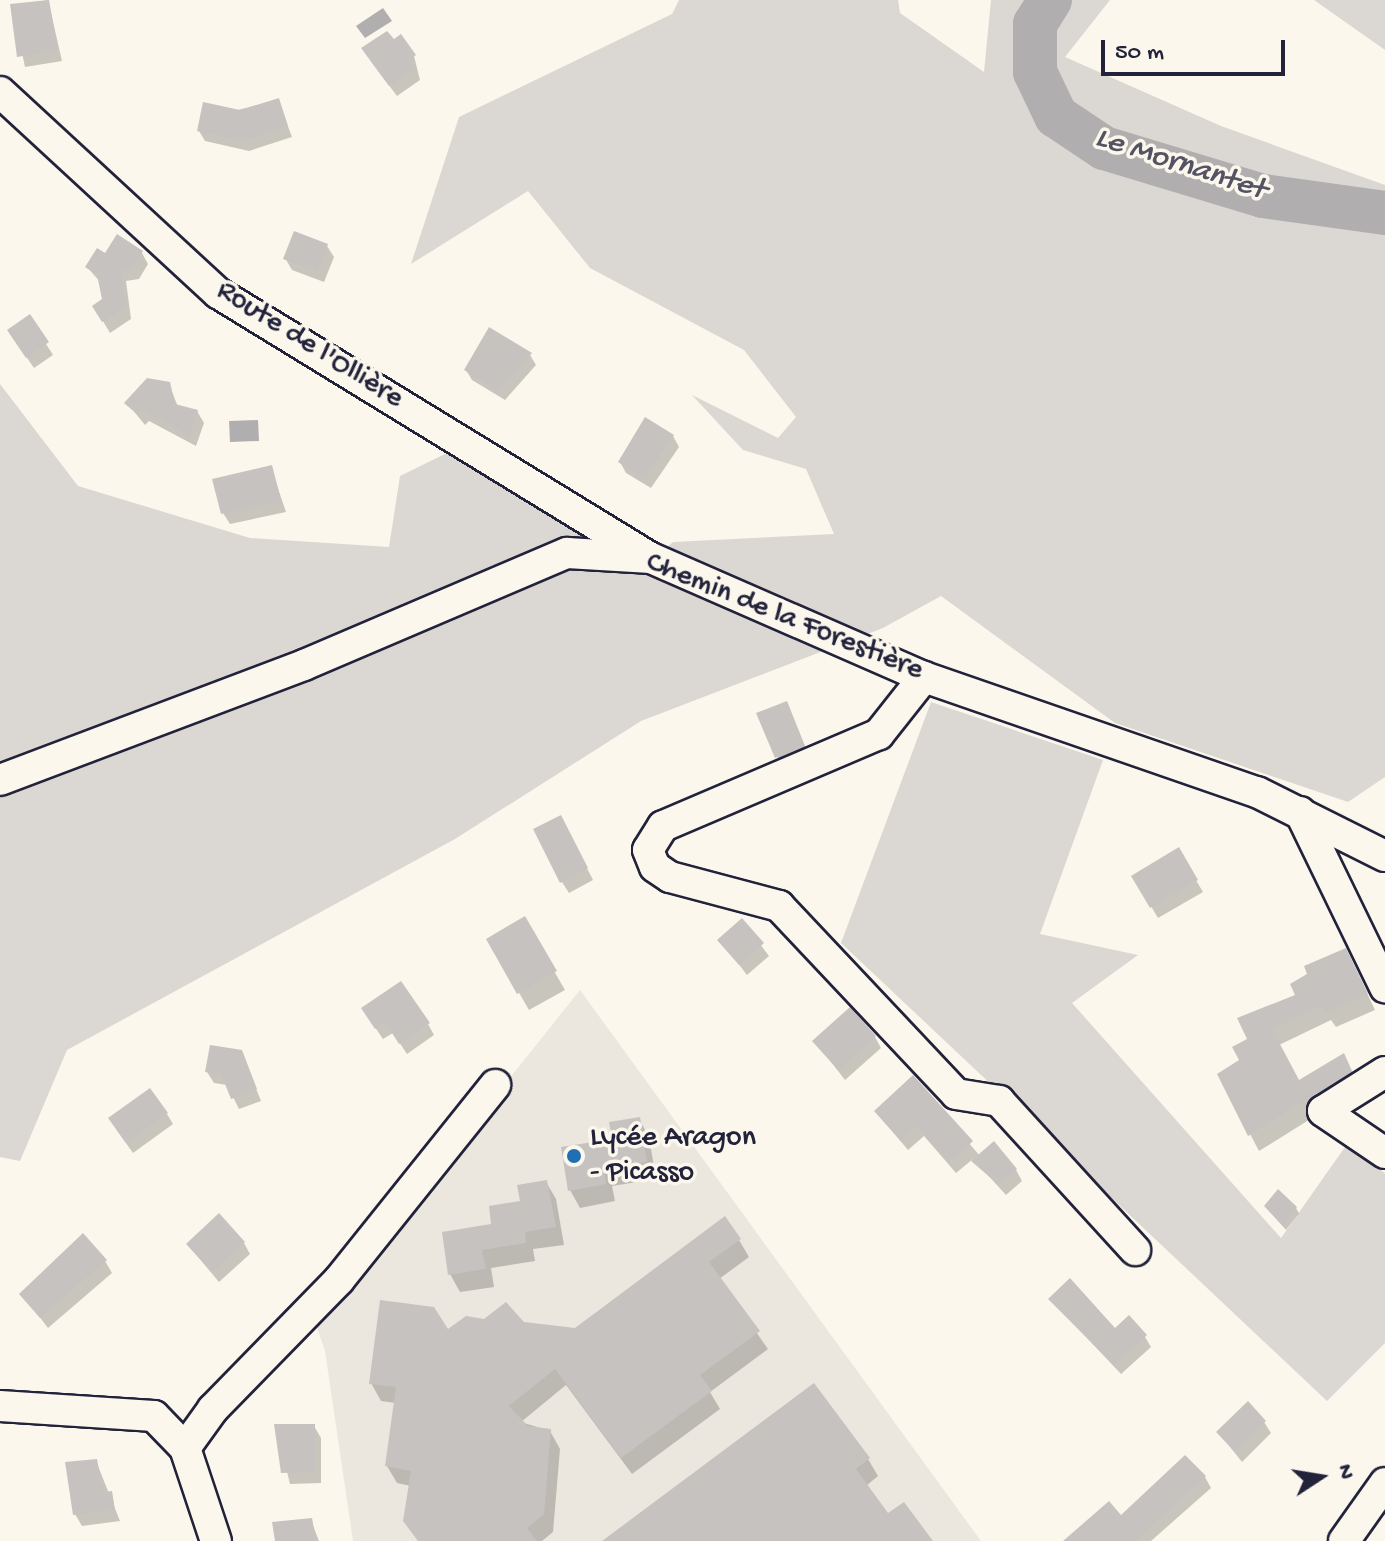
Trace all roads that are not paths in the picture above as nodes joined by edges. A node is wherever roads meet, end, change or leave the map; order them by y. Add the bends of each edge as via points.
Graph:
1 (0, 92) edge
2 (651, 558) junction
3 (924, 677) junction
4 (0, 780) edge
5 (1300, 812) junction
6 (1385, 856) edge
7 (1385, 987) edge
8 (1385, 1072) edge
9 (495, 1085) dead end
10 (1385, 1153) edge
11 (1135, 1250) dead end
12 (0, 1406) edge
13 (185, 1448) junction
14 (1385, 1483) edge
15 (216, 1541) edge
16 (1344, 1541) edge

1 - 2 street, Route de l'Ollière via 218,293
2 - 3 street, Chemin de la Forestière
2 - 4 street, Chemin de la Forestière via 567,553 304,665
3 - 5 street, Chemin de la Forestière via 1257,792
3 - 11 street via 879,734 663,826 648,850 655,867 670,877 779,906 956,1094 999,1101
5 - 6 street, Chemin de la Forestière
5 - 7 street
8 - 10 street via 1323,1111
9 - 13 street via 339,1280 213,1409
12 - 13 street via 154,1416
13 - 15 street
14 - 16 street

